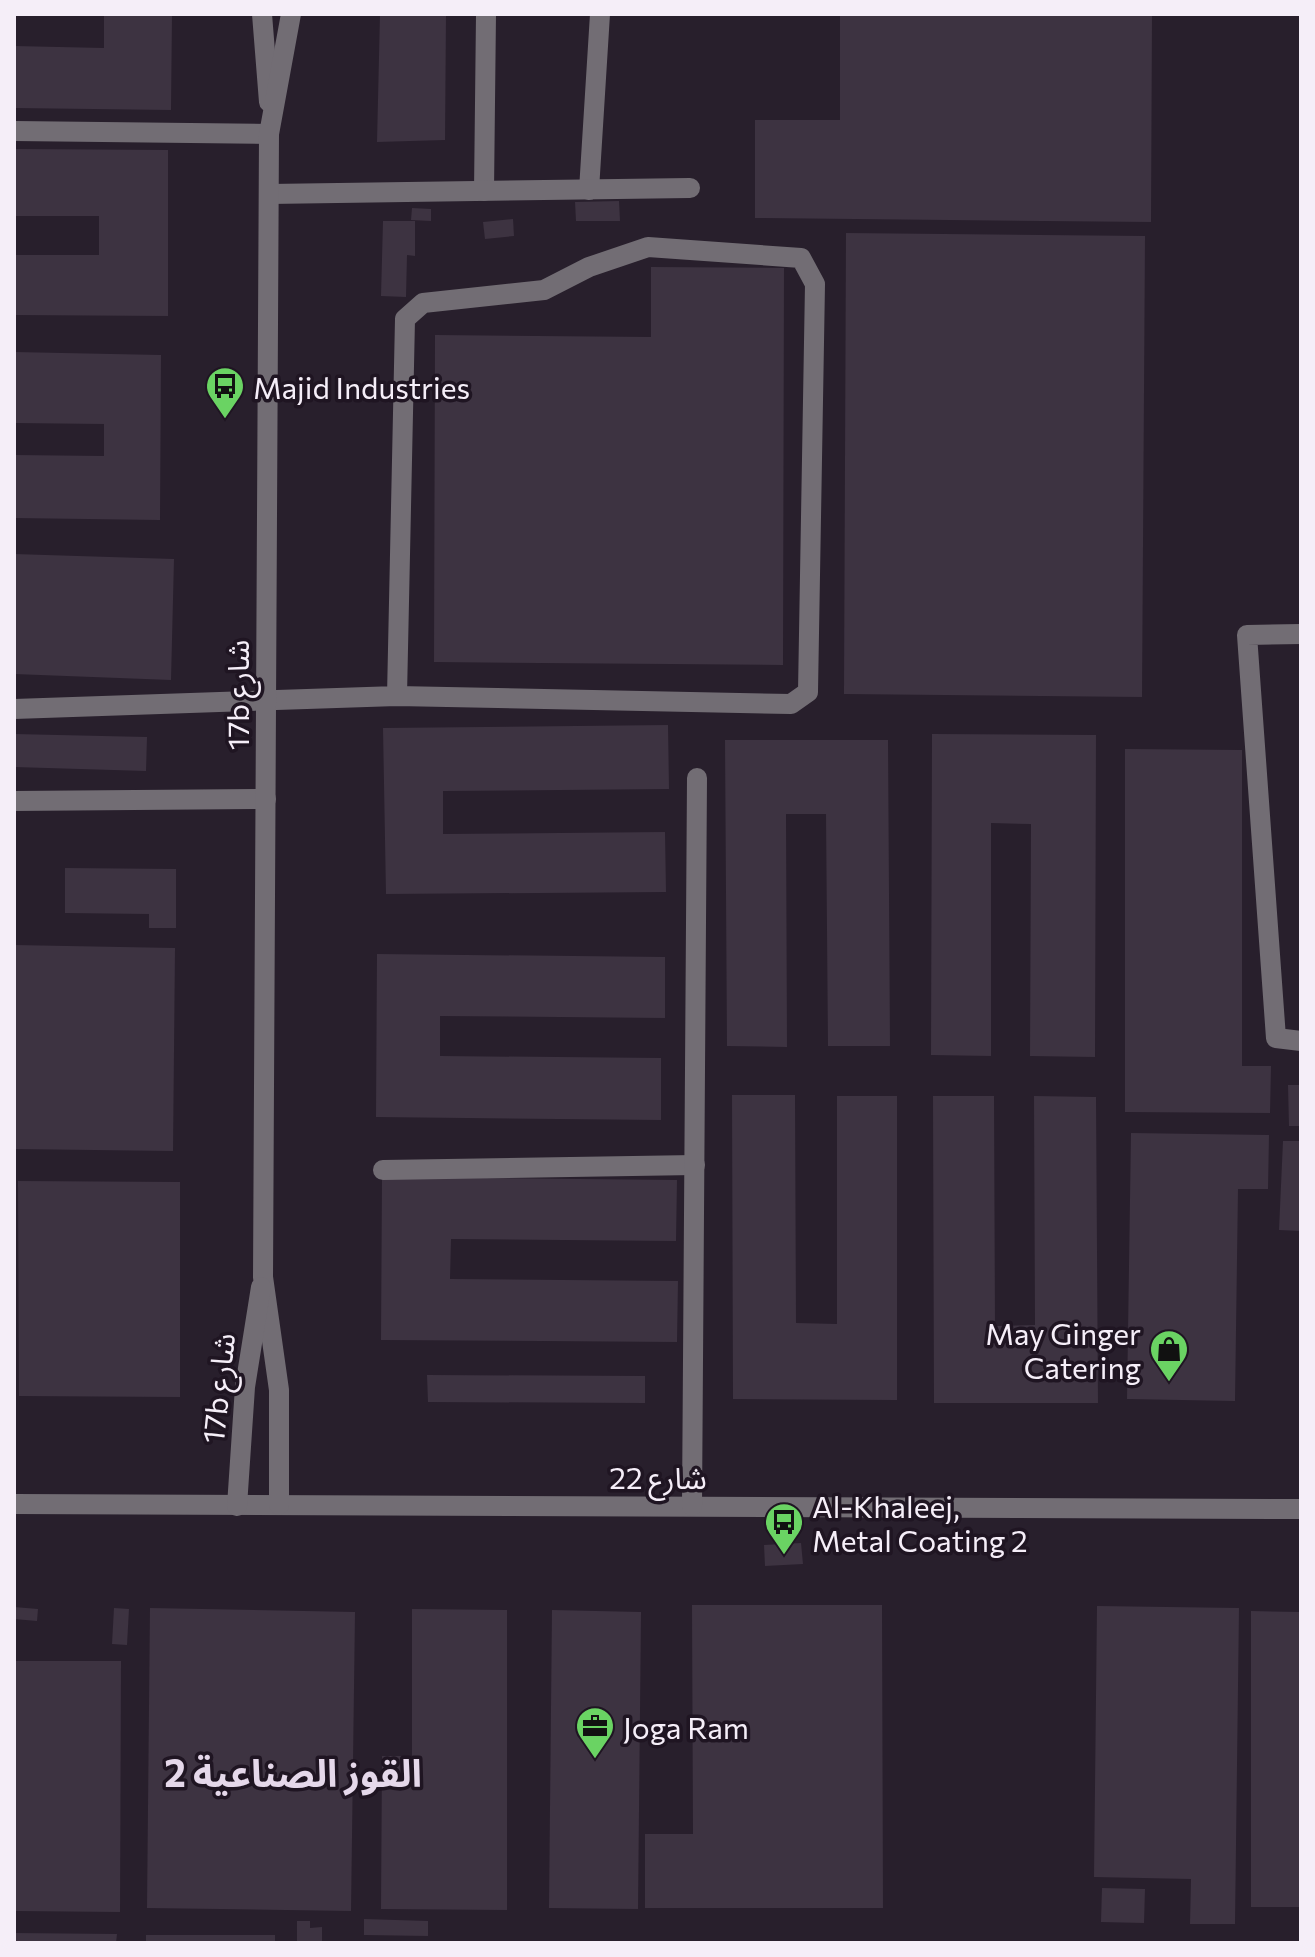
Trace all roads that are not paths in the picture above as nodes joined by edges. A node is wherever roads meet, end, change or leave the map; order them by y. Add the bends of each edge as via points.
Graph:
1 (262, 14) edge
2 (291, 14) edge
3 (486, 14) edge
4 (600, 14) edge
5 (270, 123) junction
6 (14, 131) edge
7 (690, 188) dead end
8 (589, 190) junction
9 (484, 191) junction
10 (269, 194) junction
11 (1301, 634) edge
12 (397, 696) junction
13 (266, 703) junction
14 (14, 709) edge
15 (697, 778) dead end
16 (266, 799) junction
17 (14, 801) edge
18 (1301, 1041) edge
19 (695, 1165) junction
20 (383, 1170) dead end
21 (263, 1277) junction
22 (14, 1504) edge
23 (279, 1505) junction
24 (237, 1506) junction
25 (692, 1506) junction
26 (1301, 1509) edge

1 - 5 street, 17b شارع
2 - 5 street, 17b شارع
3 - 9 street
4 - 8 street
5 - 6 street
5 - 10 street, 17b شارع
7 - 8 street
8 - 9 street
9 - 10 street
10 - 13 street, 17b شارع
11 - 18 street via 1247,635 1276,1038
12 - 12 street via 791,704 808,692 815,284 801,258 648,247 589,267 544,290 423,303 405,319
12 - 13 street
13 - 14 street
13 - 16 street, 17b شارع
15 - 19 street
16 - 17 street
16 - 21 street, 17b شارع
19 - 20 street
19 - 25 street
21 - 23 street, 17b شارع via 279,1390
21 - 24 street, 17b شارع via 245,1387
22 - 24 street, شارع 22
23 - 24 street, شارع 22
23 - 25 street, شارع 22
25 - 26 street, شارع 22

